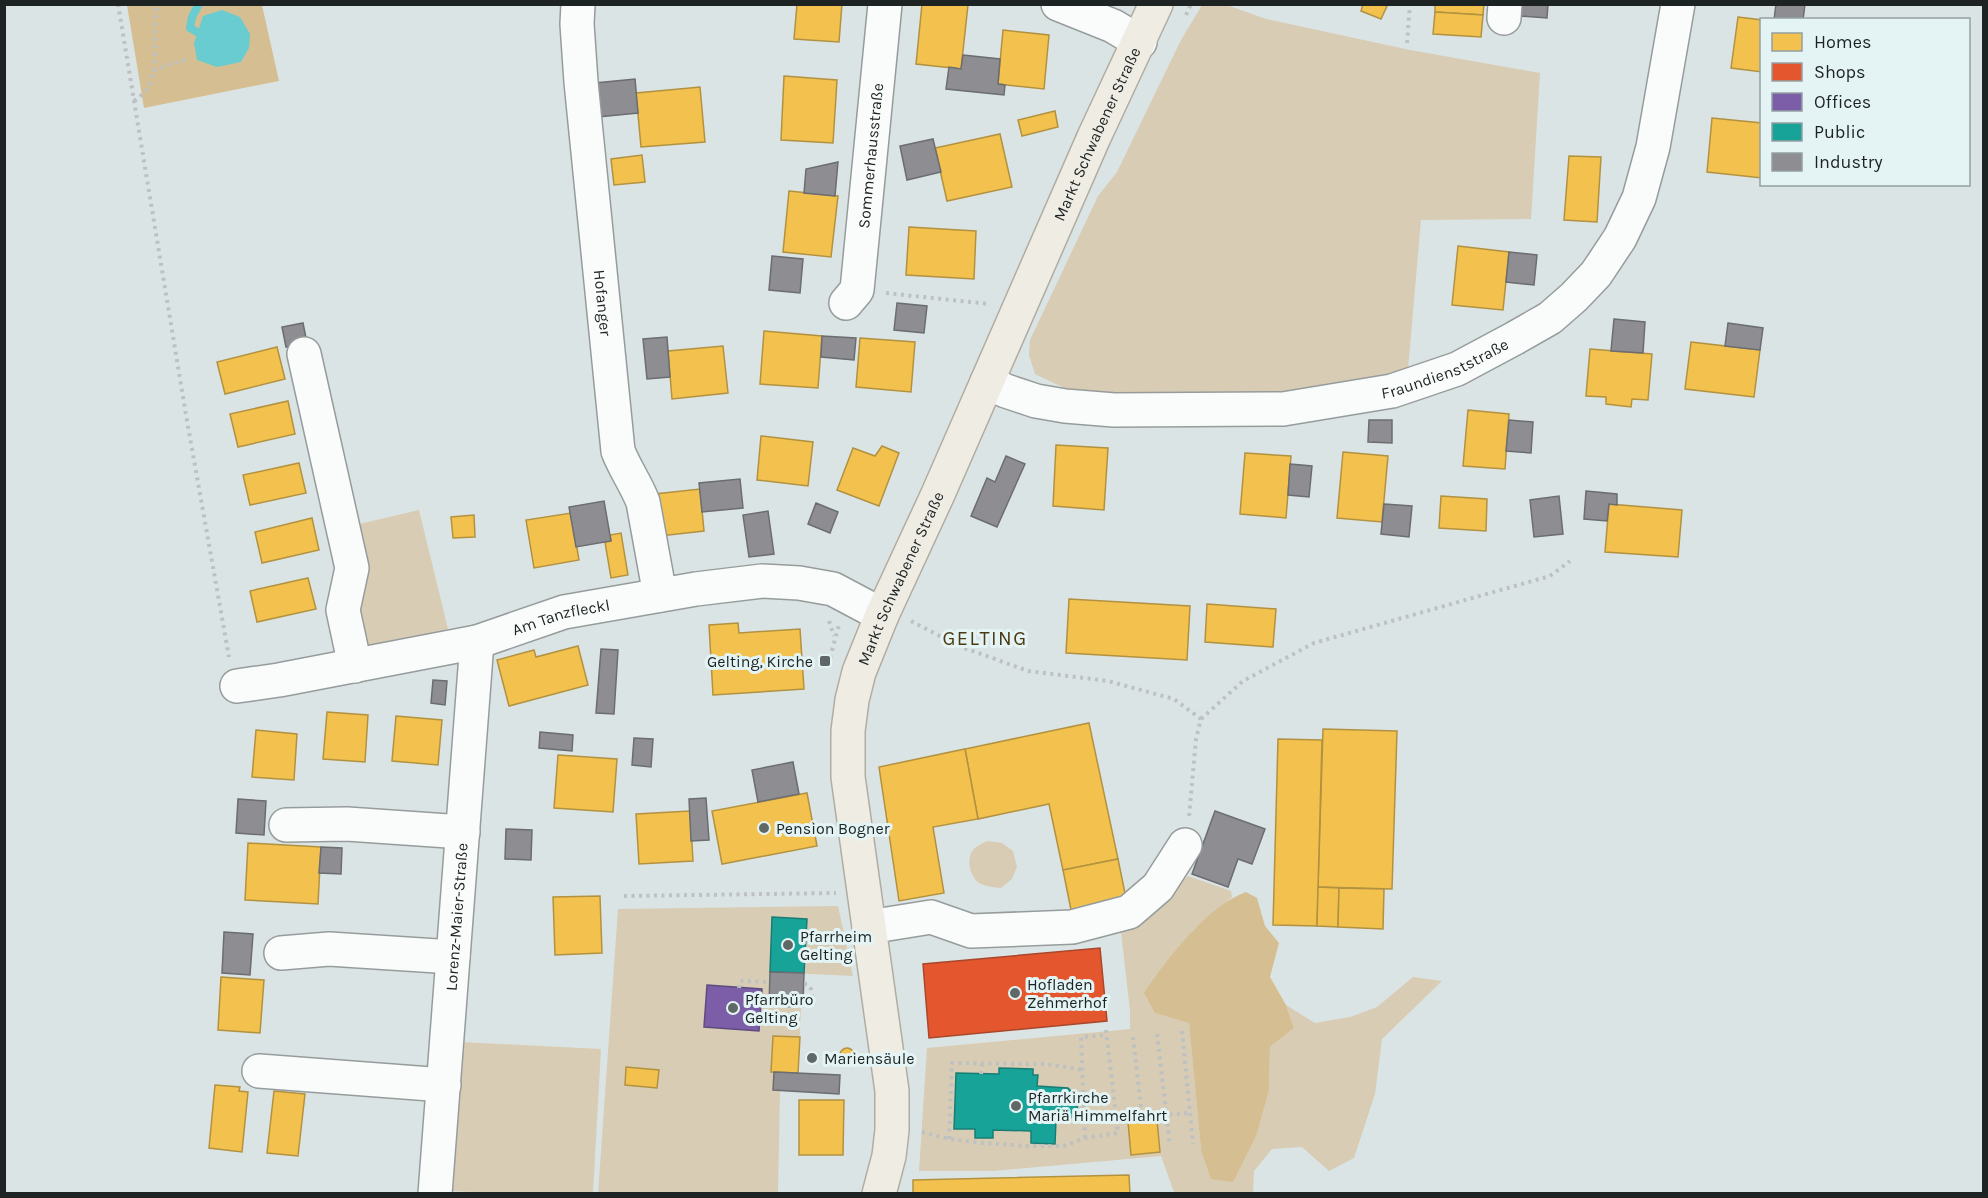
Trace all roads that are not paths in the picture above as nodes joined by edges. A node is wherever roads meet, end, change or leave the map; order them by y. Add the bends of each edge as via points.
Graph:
1 (578, 4) edge
2 (885, 4) edge
3 (1058, 4) edge
4 (1156, 4) edge
5 (1678, 4) edge
6 (1140, 42) junction
7 (851, 297) road end
8 (304, 354) dead end
9 (987, 382) junction
10 (660, 595) junction
11 (882, 615) junction
12 (477, 642) junction
13 (355, 666) junction
14 (237, 686) road end
15 (286, 825) dead end
16 (463, 832) junction
17 (1185, 845) road end
18 (868, 927) junction
19 (281, 953) dead end
20 (453, 957) junction
21 (259, 1071) dead end
22 (444, 1085) junction
23 (435, 1194) edge
24 (879, 1194) edge

1 - 10 street, Hofanger via 581,82 618,451 643,502
2 - 7 street, Sommerhausstraße
3 - 6 street via 1113,26
4 - 6 main road, Markt Schwabener Straße
5 - 9 street, Fraundienststraße via 1640,198 1596,274 1550,318 1515,338 1457,369 1392,391 1283,408 1084,408 1036,401
6 - 9 main road, Markt Schwabener Straße
8 - 13 street via 351,568 343,610
9 - 11 main road, Markt Schwabener Straße
10 - 11 street, Am Tanzfleckl via 762,581 800,584 833,589
10 - 12 street, Am Tanzfleckl via 564,612
11 - 18 main road, Markt Schwabener Straße via 859,672 848,731 848,777
12 - 13 street, Am Tanzfleckl
12 - 16 street, Lorenz-Maier-Straße
13 - 14 street, Am Tanzfleckl
15 - 16 street via 347,824
16 - 20 street, Lorenz-Maier-Straße
17 - 18 street via 1158,887 1128,912 1072,927 971,931 931,917
18 - 24 main road, Markt Schwabener Straße via 892,1091 889,1156
19 - 20 street via 329,949
20 - 22 street, Lorenz-Maier-Straße
21 - 22 street
22 - 23 street, Lorenz-Maier-Straße

